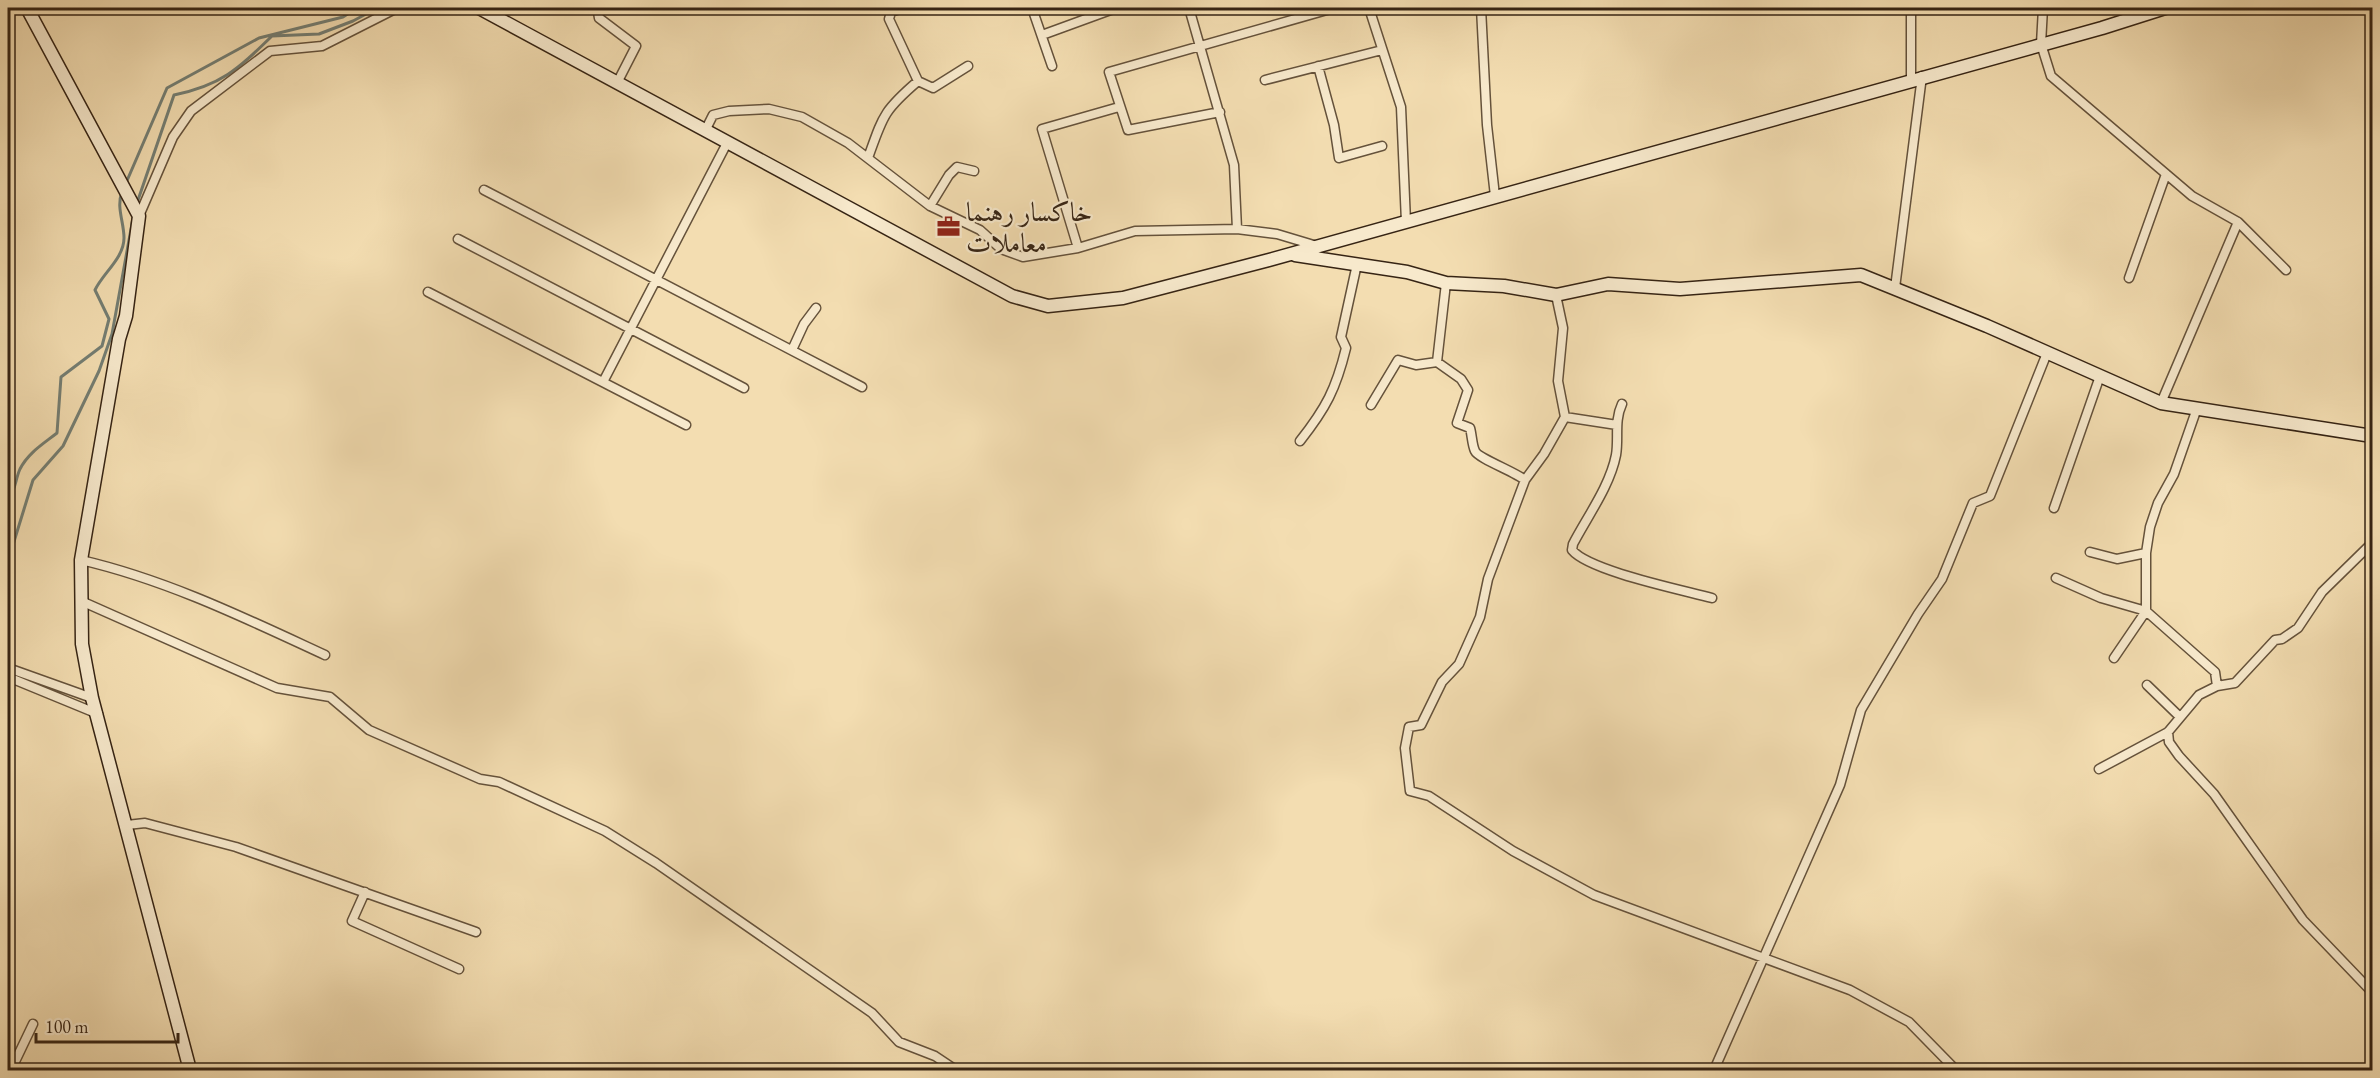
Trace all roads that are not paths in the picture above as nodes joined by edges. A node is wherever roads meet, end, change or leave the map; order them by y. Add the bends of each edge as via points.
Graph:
1 (27, 8) edge
2 (397, 8) edge
3 (479, 8) edge
4 (602, 8) edge
5 (902, 8) edge
6 (1032, 8) edge
7 (1116, 8) edge
8 (1189, 8) edge
9 (1334, 8) edge
10 (1369, 8) edge
11 (1481, 8) edge
12 (1911, 8) edge
13 (2043, 8) edge
14 (2165, 8) edge
15 (1042, 35) junction
16 (2040, 44) junction
17 (1202, 46) junction
18 (1382, 50) junction
19 (968, 66) dead end
20 (1052, 66) dead end
21 (1318, 66) junction
22 (1916, 78) junction
23 (1265, 80) dead end
24 (918, 81) junction
25 (617, 83) junction
26 (1119, 107) junction
27 (1220, 112) junction
28 (705, 131) junction
29 (727, 143) junction
30 (1382, 146) dead end
31 (868, 158) junction
32 (974, 171) dead end
33 (2166, 174) junction
34 (484, 190) dead end
35 (1495, 196) junction
36 (930, 206) junction
37 (138, 214) junction
38 (1406, 222) junction
39 (2238, 222) junction
40 (1237, 229) junction
41 (458, 239) dead end
42 (1318, 246) junction
43 (1078, 248) junction
44 (1290, 254) junction
45 (1357, 264) junction
46 (2286, 270) dead end
47 (2129, 278) dead end
48 (657, 279) junction
49 (1446, 284) junction
50 (1895, 288) junction
51 (428, 292) dead end
52 (1556, 295) junction
53 (816, 308) dead end
54 (630, 330) junction
55 (792, 350) junction
56 (2047, 352) junction
57 (1437, 362) junction
58 (2100, 376) junction
59 (603, 382) junction
60 (862, 387) dead end
61 (744, 388) dead end
62 (2161, 403) junction
63 (1622, 404) dead end
64 (1371, 405) dead end
65 (2196, 411) junction
66 (1565, 417) junction
67 (686, 424) dead end
68 (1617, 425) junction
69 (2373, 436) edge
70 (1300, 441) dead end
71 (1525, 480) junction
72 (2054, 508) dead end
73 (2373, 543) edge
74 (2090, 552) dead end
75 (2146, 553) junction
76 (81, 560) junction
77 (2056, 578) dead end
78 (1712, 598) dead end
79 (81, 602) junction
80 (2146, 611) junction
81 (325, 655) dead end
82 (2114, 658) dead end
83 (8, 668) edge
84 (8, 677) edge
85 (2147, 685) dead end
86 (2217, 686) junction
87 (93, 698) junction
88 (98, 714) junction
89 (2180, 717) junction
90 (2168, 732) junction
91 (2099, 769) dead end
92 (127, 825) junction
93 (365, 892) junction
94 (476, 932) dead end
95 (1764, 958) junction
96 (459, 969) dead end
97 (2373, 992) edge
98 (33, 1024) dead end
99 (1944, 1066) edge
100 (11, 1071) edge
101 (190, 1071) edge
102 (956, 1071) edge
103 (1714, 1071) edge
104 (1956, 1071) edge

1 - 37 street
2 - 37 street via 322,46 270,51 191,111 173,137
3 - 25 street
4 - 25 street via 599,18 636,46
5 - 24 street via 891,12 889,19
6 - 15 street
7 - 15 street
8 - 17 street
9 - 17 street
10 - 18 street
11 - 35 street
12 - 22 street
13 - 16 street
14 - 16 street
15 - 20 street
16 - 22 street
16 - 33 street via 2051,76
17 - 26 street via 1110,70
17 - 27 street
18 - 21 street
18 - 38 street via 1401,107
19 - 24 street via 933,87
21 - 23 street
21 - 30 street via 1339,158
22 - 35 street
22 - 50 street
24 - 31 street via 883,115
25 - 28 street
26 - 27 street via 1128,130
26 - 43 street via 1042,129
27 - 40 street via 1234,165
28 - 29 street
28 - 31 street via 713,115 769,109 802,117
29 - 44 street via 1012,296 1048,306 1123,298
29 - 48 street
31 - 36 street
32 - 36 street via 957,166
33 - 39 street via 2192,196
33 - 47 street
34 - 48 street
35 - 38 street
36 - 43 street via 980,230 1001,249 1023,258
37 - 76 street via 126,316
38 - 42 street
39 - 46 street
39 - 62 street
40 - 42 street via 1276,234
40 - 43 street via 1134,231
41 - 54 street
42 - 44 street
44 - 45 street
45 - 49 street via 1407,272
45 - 70 street via 1341,339 1346,348 1339,374 1330,399
48 - 54 street
48 - 55 street
49 - 52 street via 1504,286
49 - 57 street
50 - 52 street via 1861,274 1680,289 1608,284
50 - 56 street
51 - 59 street
52 - 66 street via 1563,328 1558,381
53 - 55 street
54 - 59 street
54 - 61 street
55 - 60 street
56 - 58 street
56 - 95 street via 1990,496 1973,502 1942,579 1861,710 1840,785
57 - 64 street via 1416,365 1398,360
57 - 71 street via 1461,379 1468,390 1457,423 1471,430 1475,451 1482,459 1510,469
58 - 62 street
58 - 72 street
59 - 67 street
62 - 65 street
63 - 68 street
65 - 69 street
65 - 75 street via 2174,474 2158,503
66 - 68 street
66 - 71 street
68 - 78 street via 1616,456 1572,550 1600,566
71 - 95 street via 1488,579 1480,617 1459,664 1442,682 1421,725 1409,727 1405,748 1410,791 1429,796 1514,852 1594,895
73 - 86 street via 2322,592 2298,628 2275,640 2235,682
74 - 75 street via 2117,558
75 - 80 street
76 - 79 street
76 - 81 street via 197,596
77 - 80 street via 2101,598
79 - 87 street via 82,644
79 - 102 street via 277,688 330,697 369,730 480,779 499,782 605,831 873,1013 898,1042 935,1056
80 - 82 street
80 - 86 street via 2215,672
83 - 87 street
84 - 88 street
85 - 89 street
86 - 89 street via 2199,695
87 - 88 street
88 - 92 street
89 - 90 street
90 - 91 street
90 - 97 street via 2169,742 2179,756 2214,794 2303,920
92 - 93 street via 145,823 236,847
92 - 101 street
93 - 94 street
93 - 96 street via 352,921
95 - 99 street via 1850,990 1910,1022
95 - 103 street
98 - 100 street
99 - 104 street

